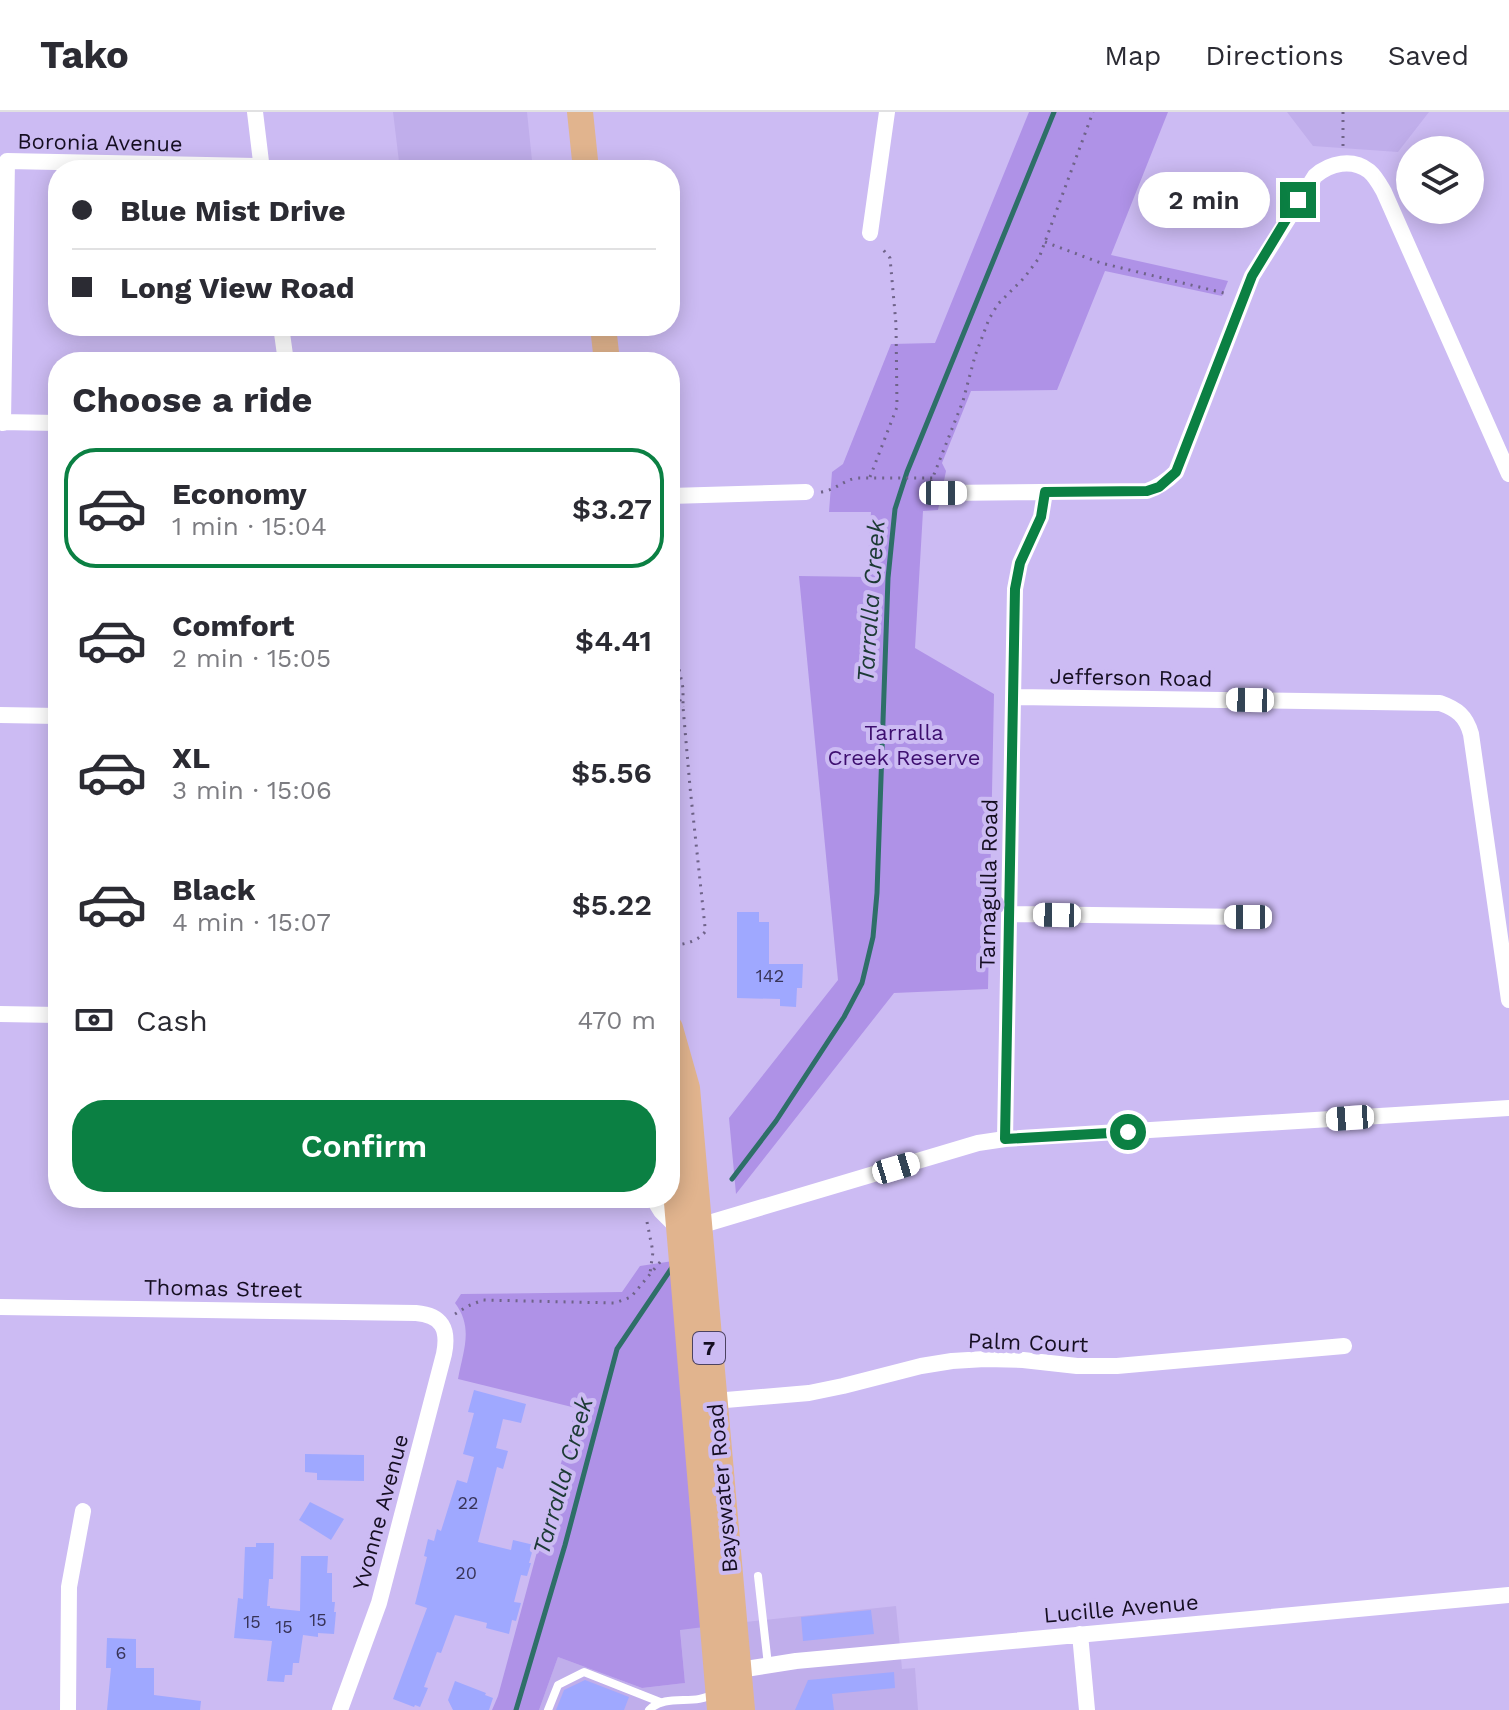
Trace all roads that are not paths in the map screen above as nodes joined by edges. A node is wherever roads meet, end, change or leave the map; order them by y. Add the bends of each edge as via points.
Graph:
1 (255, 112) edge
2 (580, 112) edge
3 (887, 112) edge
4 (260, 160) edge
5 (585, 160) edge
6 (48, 162) edge
7 (870, 233) road end
8 (2, 422) edge
9 (48, 423) edge
10 (1509, 474) edge
11 (806, 492) road end
12 (1045, 492) junction
13 (943, 493) dead end
14 (680, 496) edge
15 (1014, 697) junction
16 (0, 715) edge
17 (48, 716) edge
18 (1010, 914) junction
19 (1248, 917) dead end
20 (1509, 1000) edge
21 (0, 1014) edge
22 (48, 1015) edge
23 (680, 1063) edge
24 (1509, 1108) edge
25 (1005, 1139) junction
26 (680, 1174) edge
27 (659, 1208) edge
28 (690, 1228) junction
29 (0, 1307) edge
30 (441, 1323) joint
31 (1344, 1346) dead end
32 (714, 1401) junction
33 (83, 1511) dead end
34 (758, 1576) dead end
35 (1509, 1595) edge
36 (1080, 1634) junction
37 (768, 1665) junction
38 (739, 1670) junction
39 (719, 1700) edge
40 (660, 1702) junction
41 (68, 1710) edge
42 (340, 1710) edge
43 (548, 1710) edge
44 (649, 1710) edge
45 (742, 1710) edge
46 (1087, 1710) edge

1 - 4 street
2 - 5 main road
3 - 7 street
6 - 8 street, Boronia Avenue via 7,161
8 - 9 street
10 - 12 street via 1384,192 1367,169 1336,164 1315,176 1252,276 1176,472 1147,491
11 - 14 street
12 - 13 street
12 - 15 street, Tarnagulla Road via 1015,589
15 - 18 street, Tarnagulla Road
15 - 20 street, Jefferson Road via 1440,703 1458,711 1471,734
16 - 17 street
18 - 19 street
18 - 25 street, Tarnagulla Road
21 - 22 street
23 - 28 main road, Bayswater Road / 7 via 687,1088
24 - 25 street
25 - 28 street
26 - 28 main road, Bayswater Road / 7
27 - 28 street
28 - 32 main road, Bayswater Road / 7
28 - 39 main road, Bayswater Road / 7
29 - 30 street, Thomas Street via 416,1313
30 - 42 street, Yvonne Avenue via 446,1343 437,1383 379,1603
31 - 32 street, Palm Court via 1117,1366 952,1361 809,1393
32 - 38 main road, Bayswater Road / 7
33 - 41 street via 69,1587
34 - 37 lane
35 - 36 street, Lucille Avenue
36 - 37 street, Lucille Avenue
36 - 46 street
37 - 38 street, Lucille Avenue
38 - 39 main road
38 - 45 main road, Bayswater Road / 7
39 - 40 lane
40 - 43 lane via 584,1672 558,1685
40 - 44 lane

